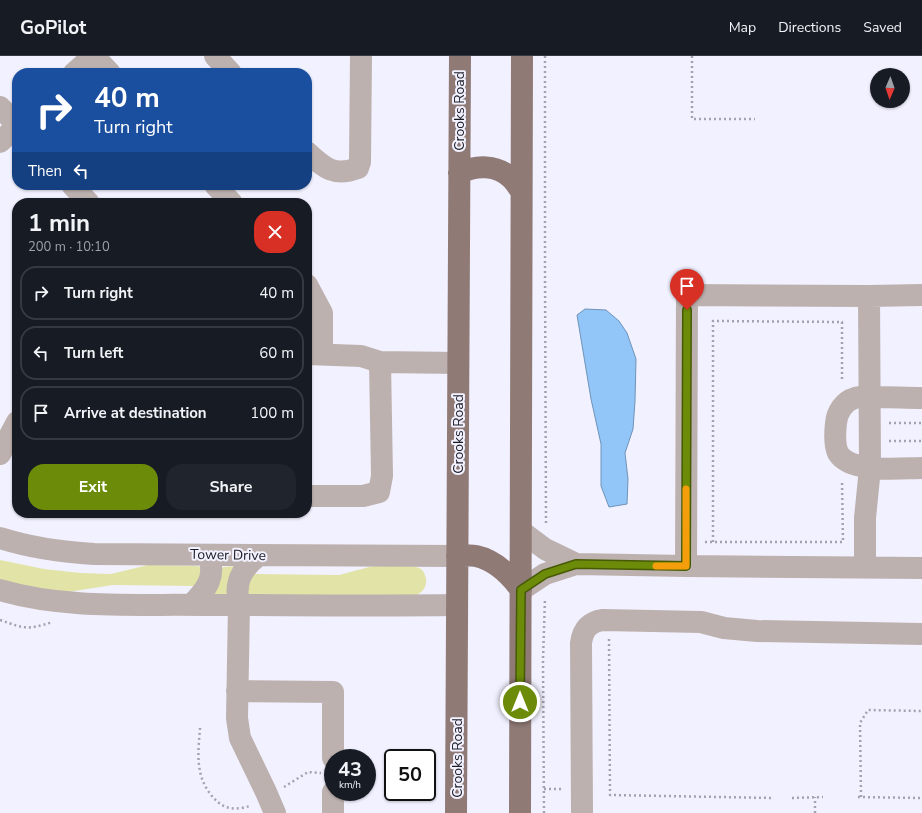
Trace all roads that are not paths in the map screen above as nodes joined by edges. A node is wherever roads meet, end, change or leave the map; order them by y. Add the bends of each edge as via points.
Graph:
1 (93, 56) edge
2 (215, 56) edge
3 (361, 56) edge
4 (460, 56) edge
5 (522, 56) edge
6 (80, 68) edge
7 (105, 68) edge
8 (226, 68) edge
9 (0, 107) edge
10 (12, 120) edge
11 (12, 130) edge
12 (0, 142) edge
13 (312, 156) edge
14 (459, 173) junction
15 (77, 190) edge
16 (220, 190) edge
17 (521, 191) junction
18 (84, 198) edge
19 (227, 198) edge
20 (312, 295) edge
21 (922, 295) edge
22 (869, 296) junction
23 (314, 354) edge
24 (380, 362) junction
25 (458, 363) junction
26 (869, 397) junction
27 (922, 398) edge
28 (0, 416) edge
29 (12, 418) edge
30 (12, 431) edge
31 (0, 454) edge
32 (870, 468) junction
33 (922, 468) edge
34 (312, 496) edge
35 (521, 531) junction
36 (0, 538) edge
37 (208, 555) junction
38 (259, 555) junction
39 (457, 556) junction
40 (576, 564) junction
41 (686, 566) junction
42 (865, 567) junction
43 (922, 568) edge
44 (0, 590) edge
45 (521, 590) junction
46 (192, 604) junction
47 (239, 605) junction
48 (457, 605) junction
49 (922, 634) edge
50 (237, 691) junction
51 (333, 749) edge
52 (333, 801) edge
53 (275, 813) edge
54 (333, 813) edge
55 (456, 813) edge
56 (520, 813) edge
57 (582, 813) edge

1 - 6 street
1 - 7 street
2 - 8 street
3 - 13 street via 358,168 336,172
4 - 14 main road, Crooks Road
5 - 17 main road
9 - 10 street
11 - 12 street
14 - 17 main road via 475,167 492,168 512,178
14 - 25 main road, Crooks Road
15 - 18 street
16 - 19 street
17 - 35 main road
20 - 23 street via 322,314
21 - 22 street
22 - 26 street
22 - 41 street via 687,295
23 - 24 street via 361,356
24 - 25 street
24 - 34 street via 382,476 379,492 363,496
25 - 39 main road, Crooks Road
26 - 27 street
26 - 32 street
26 - 32 street via 855,398 843,406 836,419 835,436 838,452 844,459 852,464
28 - 29 street
30 - 31 street
32 - 33 street
32 - 42 street via 865,518
35 - 40 street via 545,549
35 - 45 main road
36 - 37 street, Tower Drive via 60,552
37 - 38 street, Tower Drive
37 - 46 street via 212,570 210,578 202,595
38 - 39 street, Tower Drive
38 - 47 street via 240,576 237,585
39 - 45 main road via 485,559 512,578
39 - 48 main road, Crooks Road
40 - 41 street
40 - 45 street via 545,574
41 - 42 street
42 - 43 street
44 - 46 street via 33,598 71,602
45 - 56 main road
46 - 47 street
47 - 48 street
47 - 50 street
48 - 55 main road, Crooks Road
49 - 57 street via 757,631 724,628 701,622 651,620 603,620 589,624 580,643
50 - 51 street via 333,692
50 - 53 street via 240,738
52 - 54 street

